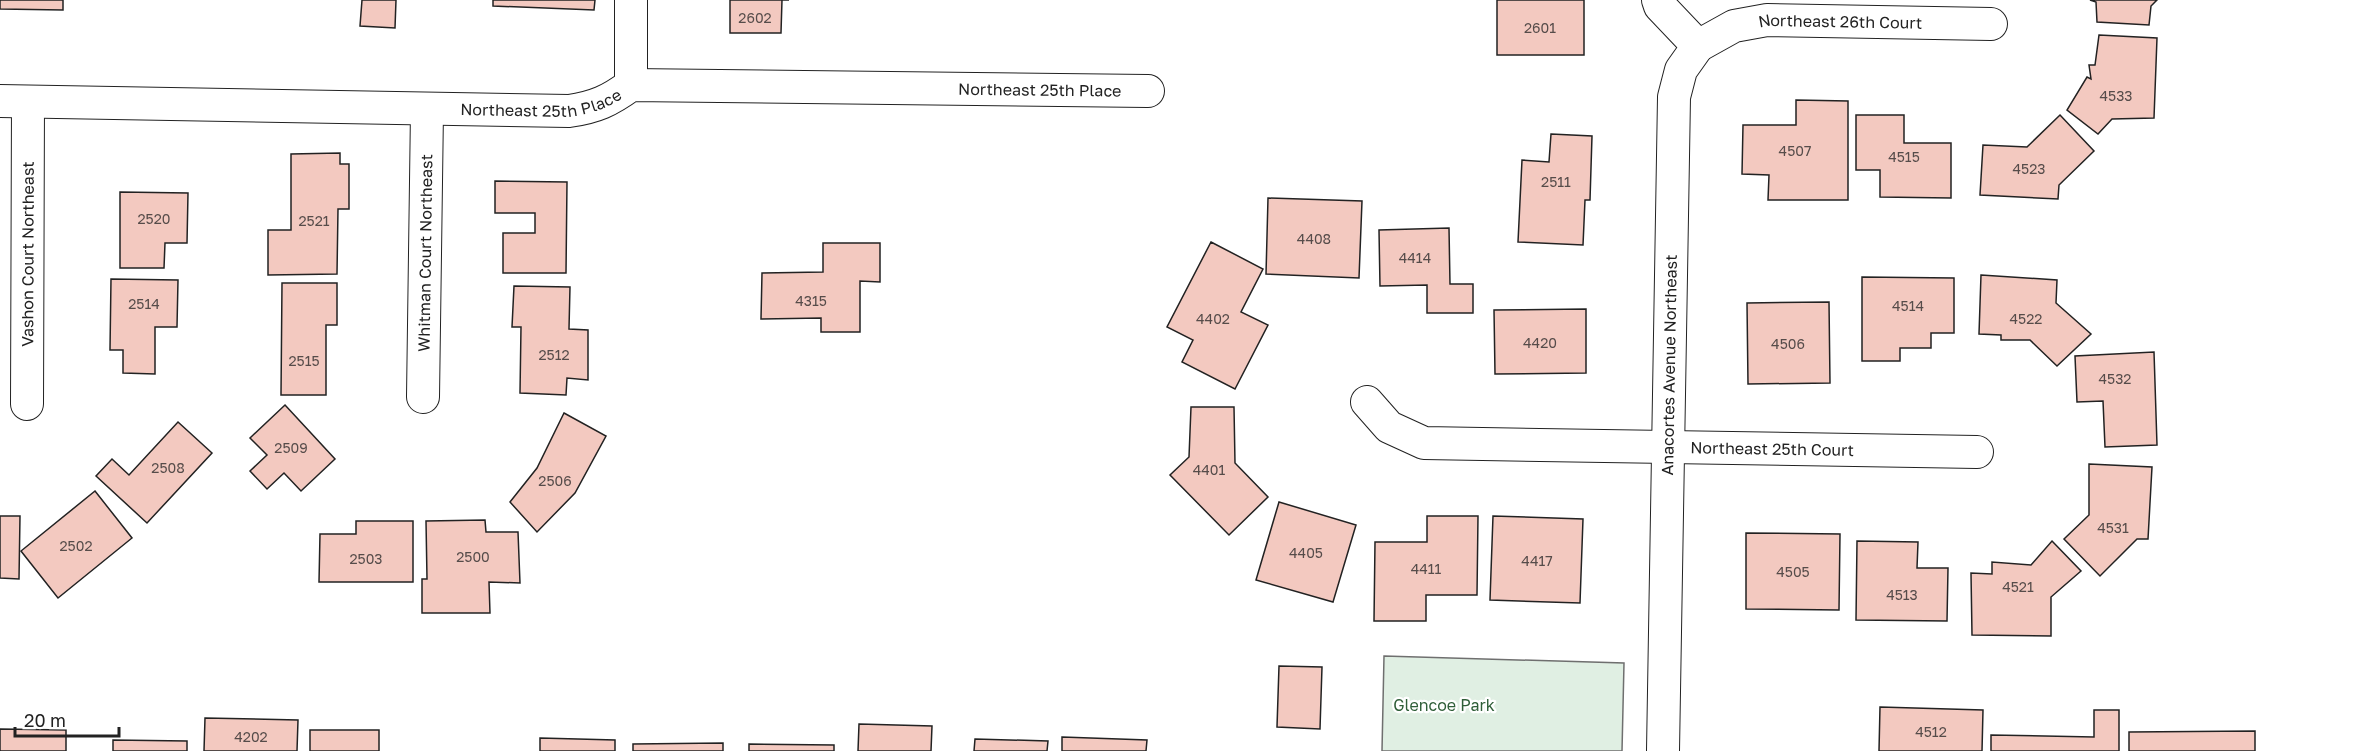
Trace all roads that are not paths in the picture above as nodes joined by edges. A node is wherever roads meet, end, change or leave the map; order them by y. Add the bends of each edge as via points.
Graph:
1 (631, 0) edge
2 (1658, 0) edge
3 (1990, 24) dead end
4 (1698, 46) junction
5 (631, 85) junction
6 (1148, 91) dead end
7 (14, 102) edge
8 (428, 110) junction
9 (423, 398) dead end
10 (1367, 402) dead end
11 (27, 404) dead end
12 (1667, 448) junction
13 (1977, 452) dead end
14 (1664, 751) edge

1 - 5 street
2 - 4 street
3 - 4 street, Northeast 26th Court via 1767,20 1734,26
4 - 12 street, Anacortes Avenue Northeast via 1682,70 1674,97
5 - 6 street, Northeast 25th Place
5 - 8 street, Northeast 25th Place via 595,107 569,111
7 - 8 street, Northeast 25th Place
7 - 11 street, Vashon Court Northeast
8 - 9 street, Whitman Court Northeast
10 - 12 street, Northeast 25th Court via 1389,428 1424,443
12 - 13 street, Northeast 25th Court
12 - 14 street, Anacortes Avenue Northeast

